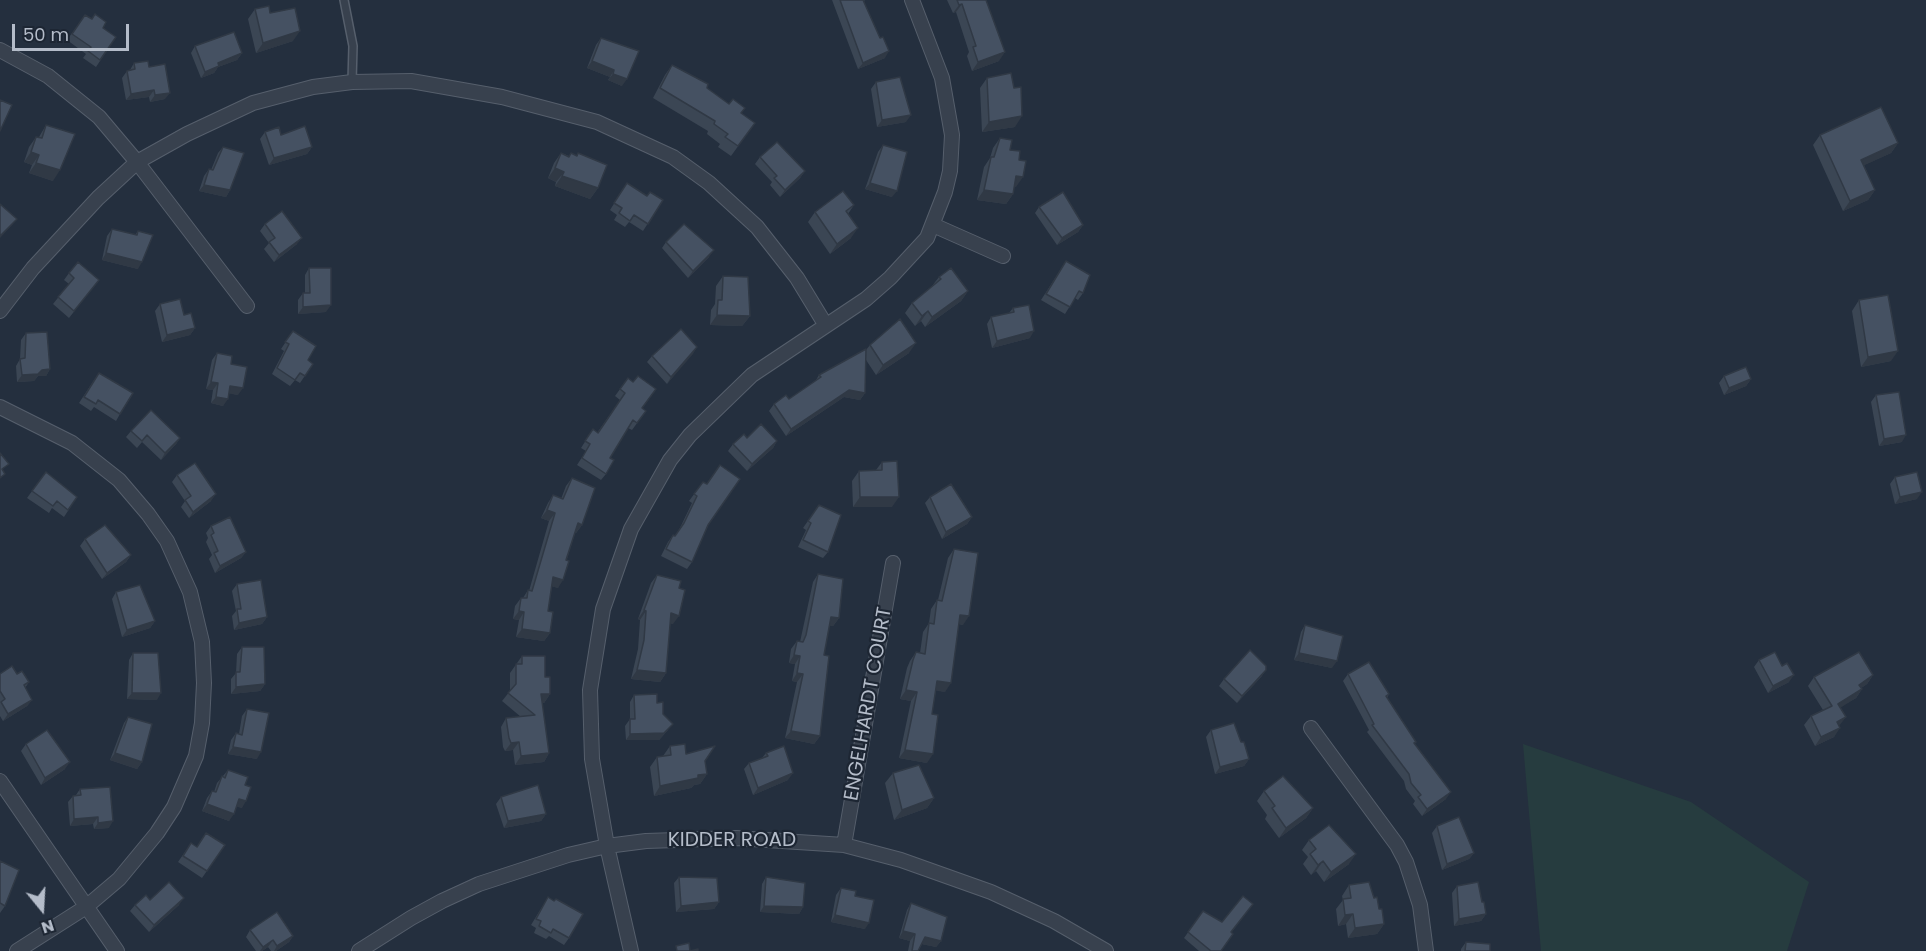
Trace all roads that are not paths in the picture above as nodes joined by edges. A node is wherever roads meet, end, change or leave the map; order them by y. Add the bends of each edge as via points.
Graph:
1 (344, 0) edge
2 (912, 0) edge
3 (0, 50) edge
4 (352, 82) junction
5 (137, 162) junction
6 (933, 225) junction
7 (1003, 256) dead end
8 (247, 306) dead end
9 (0, 311) edge
10 (825, 324) junction
11 (0, 407) edge
12 (893, 563) dead end
13 (1311, 728) dead end
14 (0, 781) edge
15 (844, 845) junction
16 (607, 846) junction
17 (86, 908) junction
18 (17, 951) edge
19 (117, 951) edge
20 (359, 951) edge
21 (631, 951) edge
22 (1106, 951) edge
23 (1426, 951) edge

1 - 4 lane via 353,46
2 - 6 street via 942,78 952,135 950,171
3 - 5 street via 48,76 90,110
4 - 5 street via 313,87 253,103
4 - 10 street via 411,81 502,97 597,122 650,145 709,183 758,227
5 - 8 street
5 - 9 street via 63,234
6 - 7 street
6 - 10 street via 927,238 890,278
10 - 16 street via 752,375 690,435 670,460 631,529 603,609 590,690 592,759
11 - 17 street via 72,443 119,480 135,498 167,541 179,565 202,642 202,723 196,756 185,784 142,854
12 - 15 street, ENGELHARDT COURT
13 - 23 street via 1406,862 1420,905
14 - 17 street
15 - 16 street, KIDDER ROAD via 725,838
15 - 22 street, KIDDER ROAD via 901,860 991,892
16 - 20 street, KIDDER ROAD via 479,884 411,918
16 - 21 street
17 - 18 street
17 - 19 street

